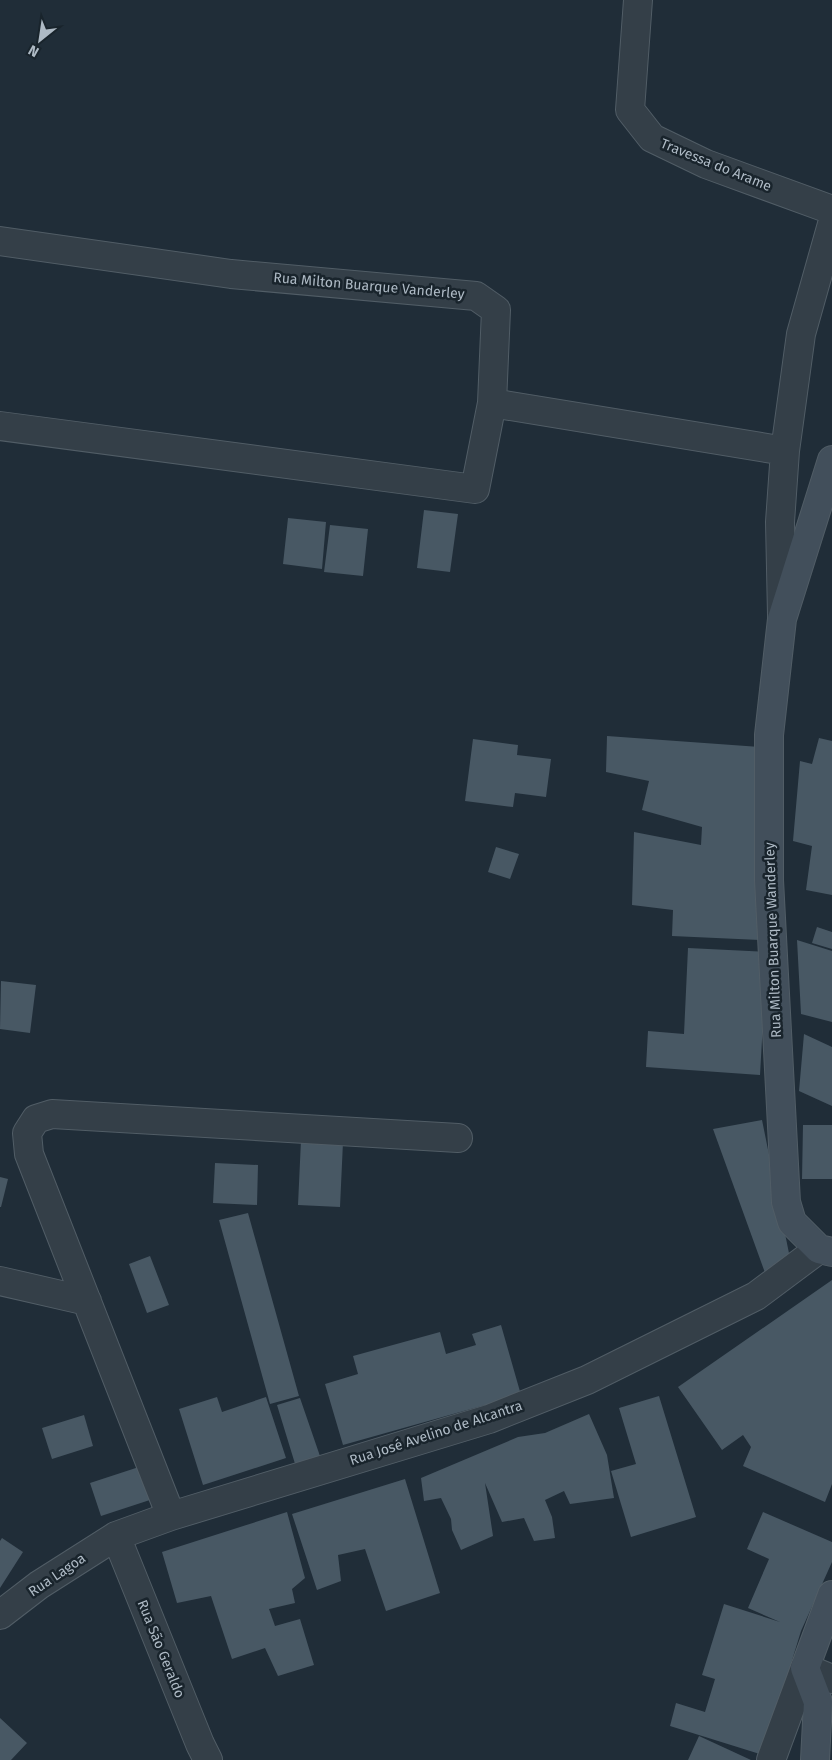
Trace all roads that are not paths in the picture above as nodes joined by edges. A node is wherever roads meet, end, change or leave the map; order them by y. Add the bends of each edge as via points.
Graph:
1 (638, 0) edge
2 (832, 210) edge
3 (832, 224) edge
4 (0, 240) edge
5 (492, 403) junction
6 (0, 426) edge
7 (785, 451) junction
8 (832, 460) edge
9 (782, 619) junction
10 (458, 1138) dead end
11 (826, 1250) edge
12 (0, 1281) edge
13 (87, 1301) junction
14 (171, 1516) junction
15 (116, 1536) junction
16 (832, 1595) edge
17 (0, 1615) edge
18 (805, 1668) junction
19 (832, 1679) edge
20 (208, 1760) edge
21 (771, 1760) edge
22 (814, 1760) edge

1 - 2 street, Travessa do Arame via 630,110 652,138 706,164
3 - 7 street, Rua Milton Buarque Wanderley via 801,334
4 - 5 street, Rua Milton Buarque Vanderley via 231,274 476,296 496,310
5 - 6 street via 476,489
5 - 7 street
7 - 9 street, Rua Milton Buarque Wanderley via 780,522
8 - 9 street, Rua Milton Buarque Wanderley
9 - 11 street, Rua Milton Buarque Wanderley via 769,735 769,880 786,1202 792,1222
10 - 13 street via 52,1114 36,1119 27,1133 29,1154
11 - 14 street, Rua José Avelino de Alcantra via 756,1296 587,1380 489,1419
12 - 13 street
13 - 14 street
14 - 15 street, Rua José Avelino de Alcantra
15 - 17 street, Rua Lagoa via 39,1585
15 - 20 street, Rua São Geraldo
16 - 18 street
18 - 19 street
18 - 21 street
18 - 22 street via 818,1702

